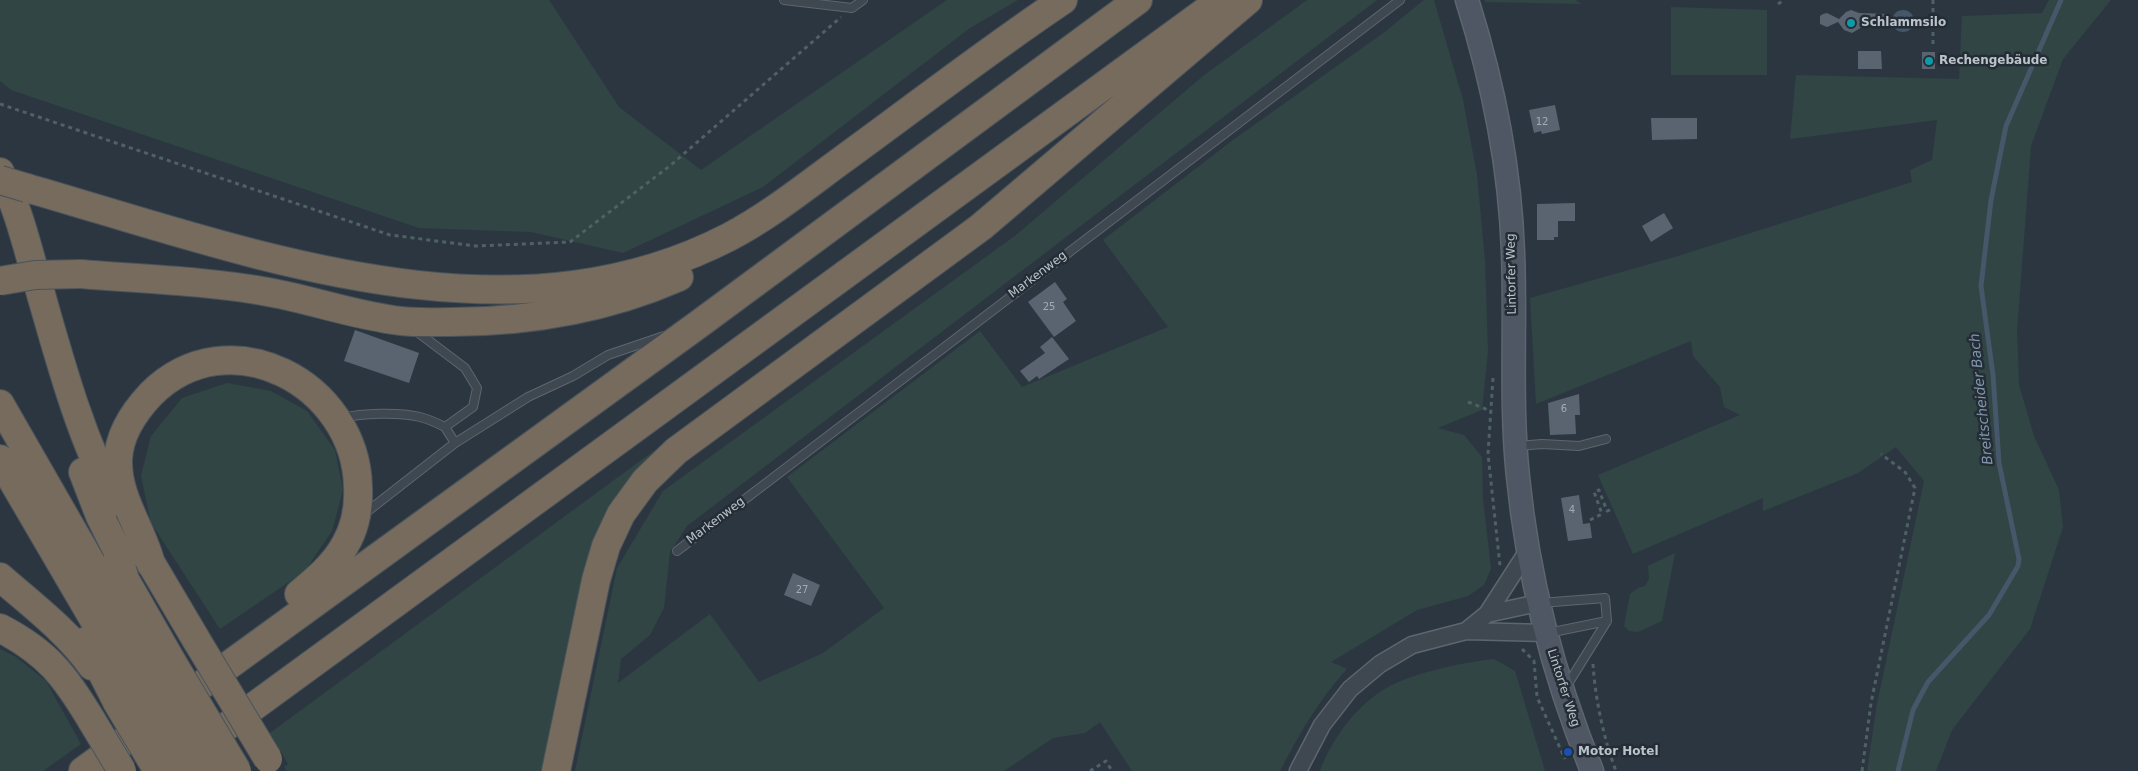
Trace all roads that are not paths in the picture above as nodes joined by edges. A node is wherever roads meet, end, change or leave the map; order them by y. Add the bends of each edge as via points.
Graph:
1 (786, 0) edge
2 (863, 0) edge
3 (1063, 0) edge
4 (1138, 0) edge
5 (1221, 0) edge
6 (1248, 0) edge
7 (1400, 0) edge
8 (1467, 0) edge
9 (0, 172) edge
10 (0, 180) edge
11 (771, 211) junction
12 (0, 281) edge
13 (402, 321) junction
14 (698, 324) junction
15 (51, 327) junction
16 (0, 404) edge
17 (338, 420) junction
18 (445, 426) junction
19 (1606, 439) dead end
20 (455, 444) junction
21 (1516, 447) junction
22 (30, 456) junction
23 (0, 459) edge
24 (0, 491) edge
25 (355, 521) junction
26 (677, 551) dead end
27 (1527, 552) junction
28 (151, 564) junction
29 (0, 577) edge
30 (125, 580) junction
31 (1538, 603) junction
32 (1487, 614) junction
33 (1607, 621) junction
34 (0, 628) edge
35 (1466, 630) junction
36 (1546, 633) junction
37 (258, 643) junction
38 (145, 682) junction
39 (1563, 691) junction
40 (272, 765) edge
41 (83, 771) edge
42 (122, 771) edge
43 (158, 771) edge
44 (166, 771) edge
45 (182, 771) edge
46 (212, 771) edge
47 (237, 771) edge
48 (556, 771) edge
49 (1298, 771) edge
50 (1592, 771) edge

1 - 2 lane via 852,8
3 - 11 highway
4 - 14 highway
5 - 44 highway
6 - 48 highway via 981,227 676,451 645,481 621,514 606,546
7 - 26 lane, Markenweg
8 - 21 main road, Lintorfer Weg via 1482,46 1508,180 1513,252
9 - 15 highway via 16,210
10 - 11 highway, bridge via 319,270 391,282 482,289 552,288 636,274 708,247
11 - 13 highway via 728,251 680,276 620,300 567,313 521,319
12 - 13 highway, bridge via 35,275 80,274 167,280 268,292
13 - 18 lane via 465,368 477,388 473,407
14 - 20 lane via 608,355 528,397
14 - 37 highway
15 - 28 highway via 101,473
15 - 30 highway via 52,365 75,449 93,499 117,550
16 - 22 highway
17 - 18 lane via 358,415 400,415 420,417
17 - 25 highway via 350,442 356,466
17 - 28 highway via 312,390 267,365 246,361 218,362 184,371 167,381 140,406 122,439 118,458 121,489
18 - 20 lane
19 - 21 lane via 1579,446 1542,444
20 - 25 lane
21 - 27 main road, Lintorfer Weg
22 - 30 highway via 66,486
22 - 38 highway
23 - 38 highway
24 - 38 highway via 77,622
25 - 37 highway via 339,555 284,607
27 - 31 main road, Lintorfer Weg
27 - 32 street, Lintorfer Weg
28 - 40 highway, bridge
29 - 38 highway via 80,650
30 - 38 highway
31 - 32 street, Lintorfer Weg
31 - 33 lane via 1605,598
31 - 36 main road, Lintorfer Weg
32 - 35 street, Lintorfer Weg
33 - 36 lane
33 - 39 lane
34 - 42 highway, bridge via 33,648 61,673
35 - 36 street, Lintorfer Weg
35 - 49 street, Lintorfer Weg via 1412,645 1380,664 1350,689 1322,725
36 - 39 main road, Lintorfer Weg
37 - 41 highway
38 - 43 highway, bridge
38 - 45 highway, bridge
38 - 46 highway, bridge
38 - 47 highway, bridge
39 - 50 main road, Lintorfer Weg

